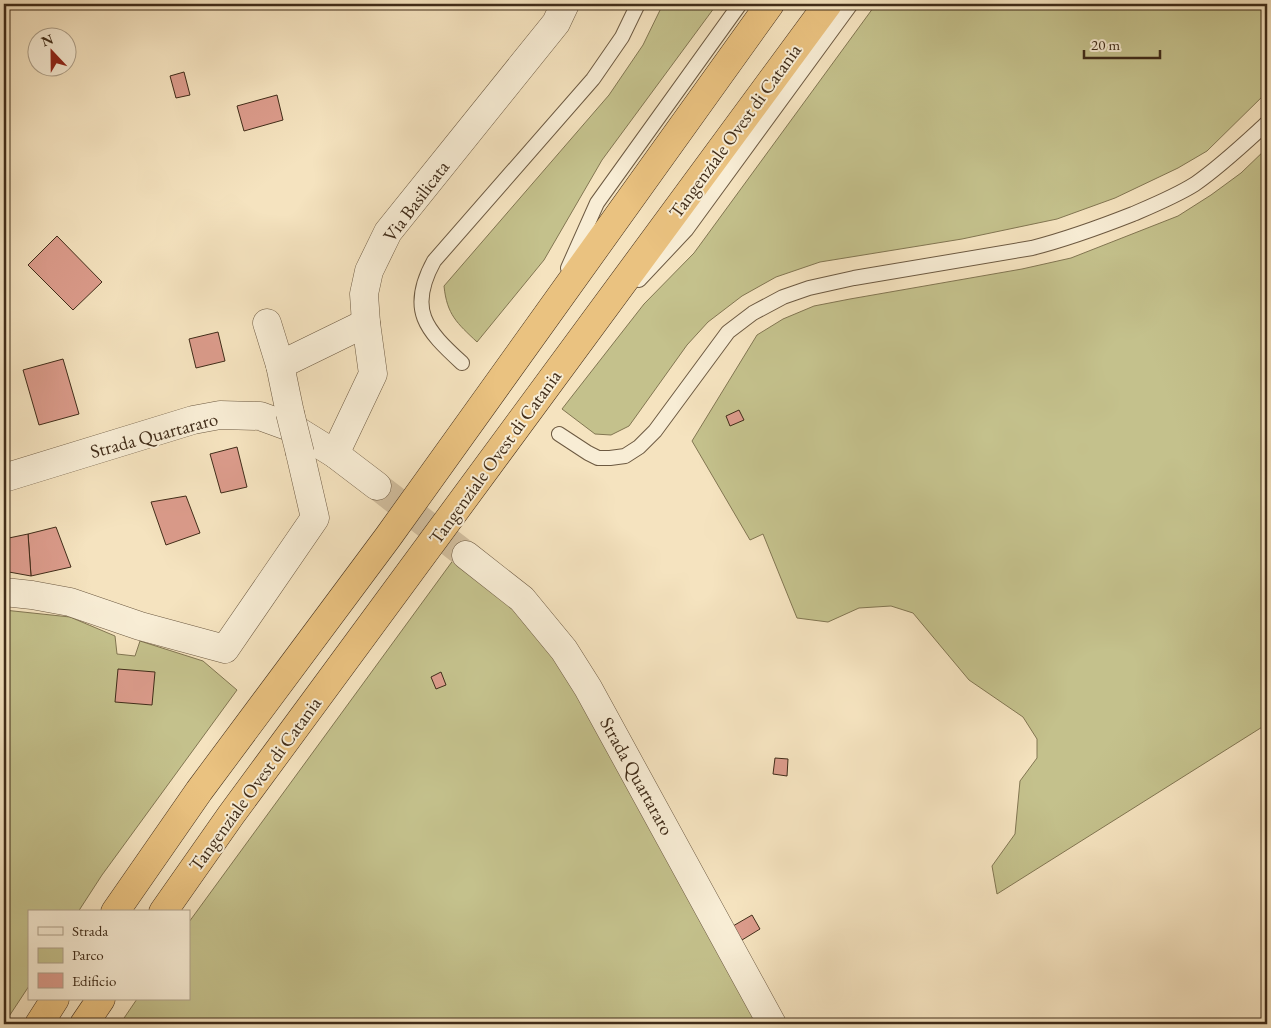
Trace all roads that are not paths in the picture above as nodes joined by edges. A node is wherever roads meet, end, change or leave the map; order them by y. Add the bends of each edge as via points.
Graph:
1 (565, 4) edge
2 (638, 4) edge
3 (740, 4) edge
4 (770, 4) edge
5 (828, 4) edge
6 (851, 4) edge
7 (1267, 122) edge
8 (548, 315) junction
9 (267, 323) dead end
10 (366, 323) junction
11 (574, 350) junction
12 (462, 363) dead end
13 (280, 365) junction
14 (558, 434) dead end
15 (335, 454) junction
16 (4, 478) edge
17 (377, 486) tunnel mouth
18 (466, 555) tunnel mouth
19 (4, 592) edge
20 (116, 910) edge
21 (164, 910) edge
22 (54, 1000) edge
23 (101, 1000) edge
24 (39, 1024) edge
25 (84, 1024) edge
26 (772, 1024) edge

1 - 10 street, Via Basilicata via 556,23 388,232 369,271 364,294
2 - 12 lane via 622,37 593,80 434,261 425,277 421,296 430,330
3 - 8 lane via 597,202
4 - 8 highway, Tangenziale Ovest di Catania
5 - 11 highway, Tangenziale Ovest di Catania
6 - 11 lane via 686,230
7 - 14 lane via 1229,159 1193,185 1100,227 1032,248 809,288 753,312 728,332 655,431 640,447 625,456 598,458
8 - 20 highway, Tangenziale Ovest di Catania via 199,791
9 - 13 street
10 - 13 street
10 - 15 street, Via Basilicata via 374,374
11 - 21 highway, Tangenziale Ovest di Catania
13 - 19 street, bridge via 315,518 225,649 140,626 70,602
15 - 16 street, Strada Quartararo via 293,428 260,416 220,415 193,420
15 - 17 street, Strada Quartararo
18 - 26 street, Strada Quartararo via 522,600 564,650 588,688
22 - 24 highway
23 - 25 highway

